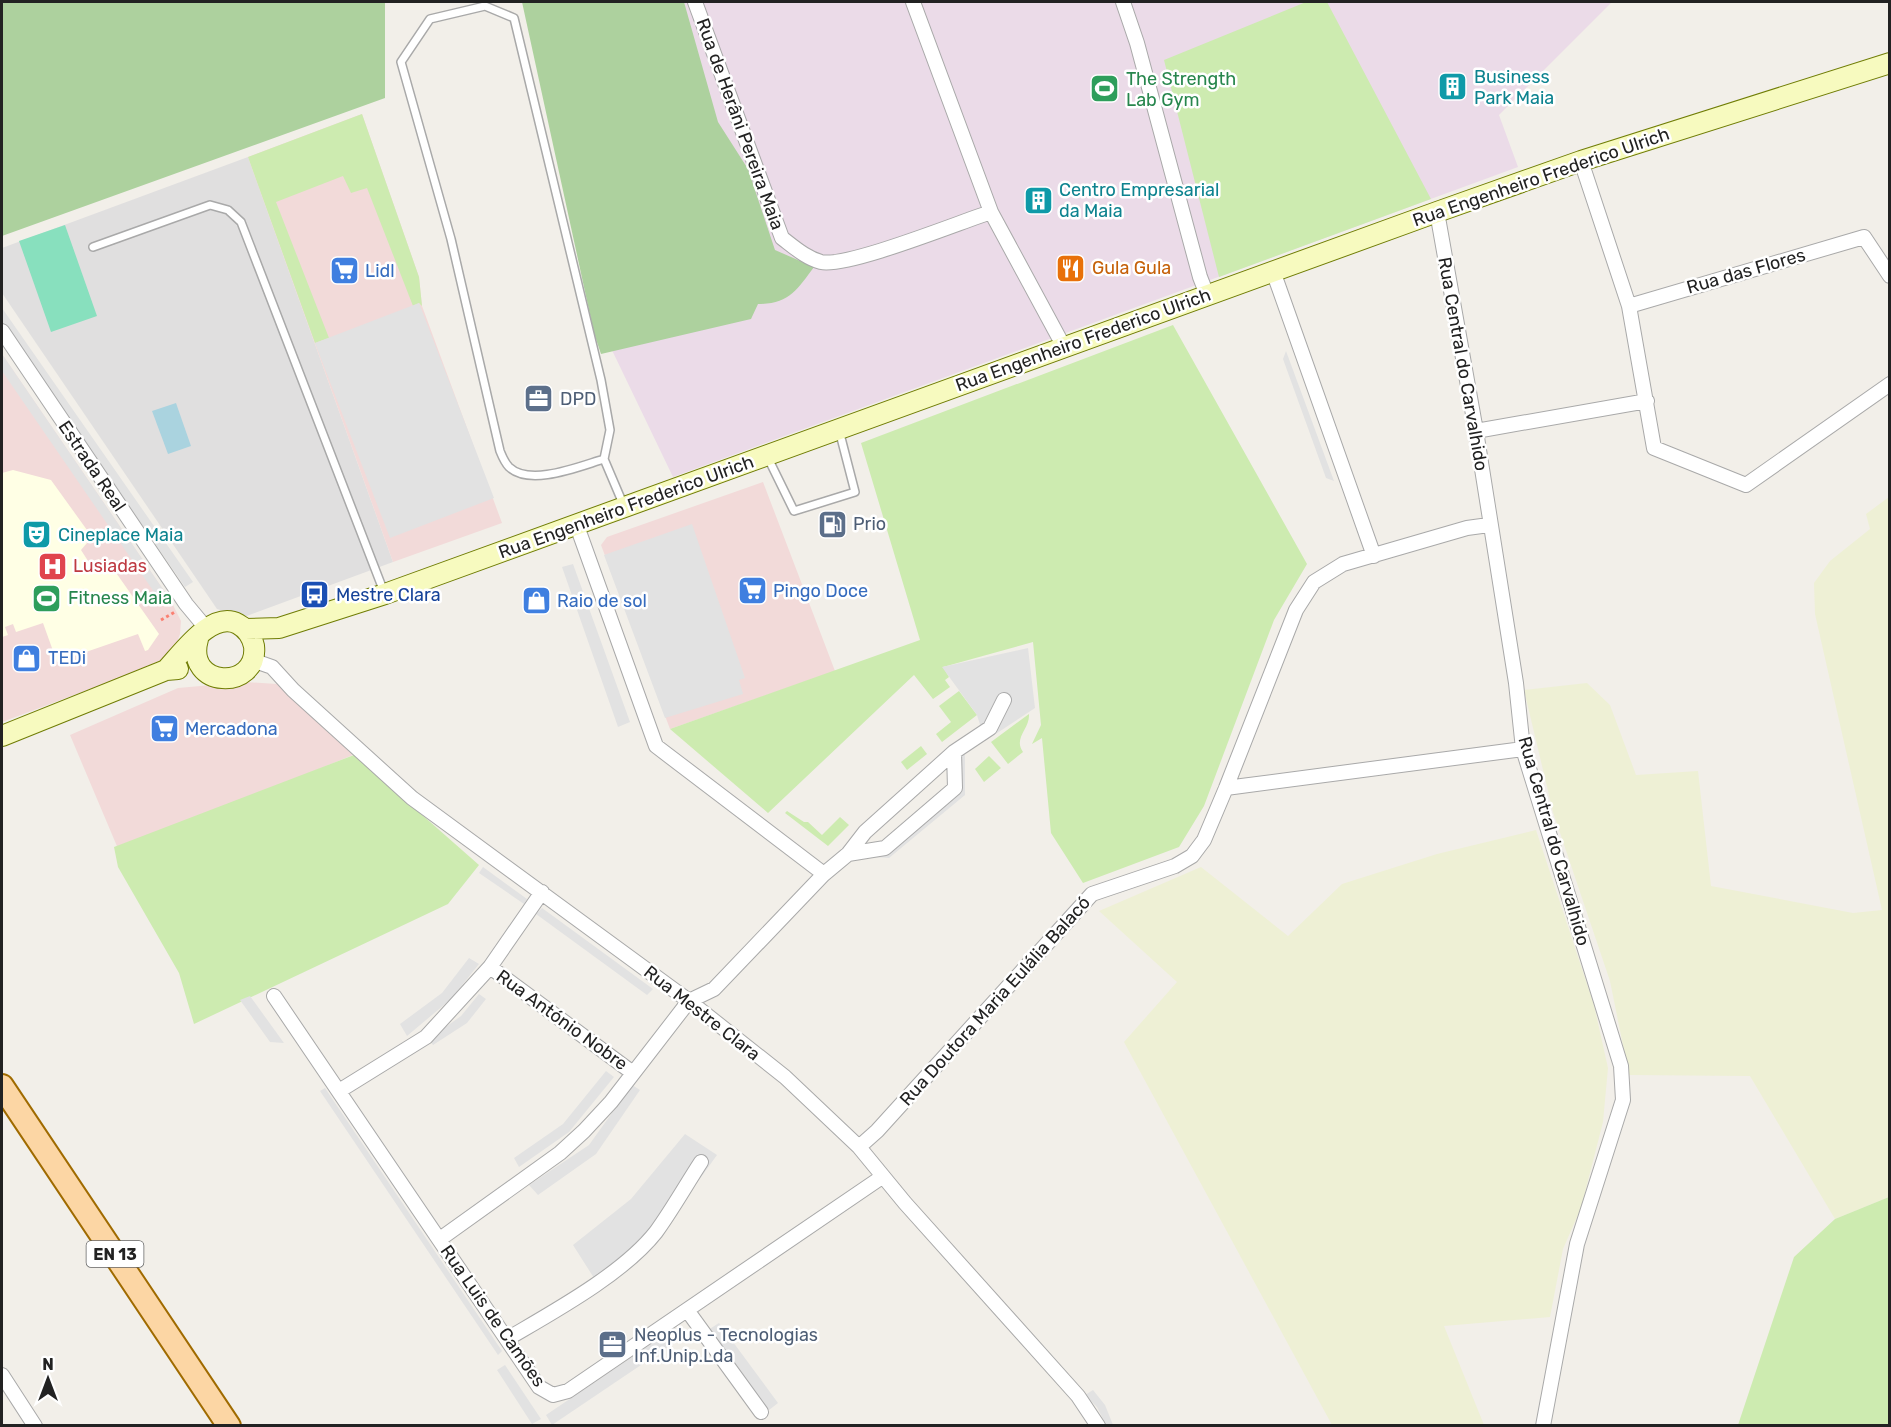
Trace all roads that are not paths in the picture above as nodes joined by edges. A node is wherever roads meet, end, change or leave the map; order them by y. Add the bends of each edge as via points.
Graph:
1 (695, 2) edge
2 (913, 2) edge
3 (1123, 2) edge
4 (1890, 63) edge
5 (1581, 161) junction
6 (991, 212) junction
7 (1437, 212) junction
8 (93, 247) dead end
9 (1273, 271) junction
10 (1890, 276) edge
11 (1207, 295) junction
12 (1629, 306) junction
13 (2, 331) edge
14 (1064, 347) junction
15 (1890, 384) edge
16 (1647, 401) junction
17 (839, 430) junction
18 (1476, 430) junction
19 (767, 456) junction
20 (604, 459) junction
21 (625, 509) junction
22 (1489, 525) junction
23 (577, 526) junction
24 (1374, 556) junction
25 (385, 594) junction
26 (279, 628) junction
27 (245, 629) junction
28 (202, 633) junction
29 (253, 656) junction
30 (201, 667) junction
31 (166, 670) junction
32 (1004, 700) dead end
33 (2, 736) edge
34 (1523, 749) junction
35 (954, 752) junction
36 (1226, 788) junction
37 (848, 854) junction
38 (824, 874) junction
39 (542, 892) junction
40 (490, 967) junction
41 (274, 996) dead end
42 (689, 1001) junction
43 (633, 1073) junction
44 (2, 1086) edge
45 (339, 1091) junction
46 (859, 1147) junction
47 (701, 1162) dead end
48 (882, 1177) junction
49 (440, 1239) junction
50 (687, 1310) junction
51 (507, 1339) junction
52 (2, 1375) edge
53 (214, 1400) junction
54 (760, 1412) dead end
55 (35, 1425) edge
56 (229, 1425) edge
57 (235, 1425) edge
58 (1098, 1425) edge
59 (1543, 1425) edge

1 - 6 street, Rua de Herâni Pereira Maia via 782,238 808,257 824,263 861,257
2 - 6 street
3 - 11 street
4 - 5 main road, Rua Engenheiro Frederico Ulrich
5 - 7 main road, Rua Engenheiro Frederico Ulrich
5 - 12 street
6 - 14 street
7 - 9 main road, Rua Engenheiro Frederico Ulrich
7 - 18 street, Rua Central do Carvalhido
8 - 25 lane via 210,205 228,210 241,222
9 - 11 main road, Rua Engenheiro Frederico Ulrich
9 - 24 street
10 - 12 street, Rua das Flores via 1864,237
11 - 14 main road, Rua Engenheiro Frederico Ulrich
12 - 16 street
13 - 28 street, Estrada Real
14 - 17 main road, Rua Engenheiro Frederico Ulrich
15 - 16 street via 1746,485 1654,448
16 - 18 street
17 - 19 main road, Rua Engenheiro Frederico Ulrich
17 - 19 lane via 855,492 794,511
18 - 22 street, Rua Central do Carvalhido
19 - 21 main road, Rua Engenheiro Frederico Ulrich
20 - 20 lane via 610,430 601,380 514,18 485,6 430,19 401,62 451,239 500,451 507,466 530,476
20 - 21 lane
21 - 23 main road, Rua Engenheiro Frederico Ulrich
22 - 24 street, Rua Doutora Maria Eulália Balacó
22 - 34 street, Rua Central do Carvalhido
23 - 25 main road, Rua Engenheiro Frederico Ulrich
23 - 38 street via 656,747
24 - 36 street, Rua Doutora Maria Eulália Balacó via 1343,564 1314,582 1296,610
25 - 26 main road, Rua Engenheiro Frederico Ulrich
26 - 27 main road, Rua Engenheiro Frederico Ulrich
26 - 29 main road, Rua Engenheiro Frederico Ulrich
27 - 28 main road, Rua Engenheiro Frederico Ulrich via 219,621
27 - 29 main road via 250,635
28 - 30 main road via 196,653
28 - 31 main road, Rua Engenheiro Frederico Ulrich
29 - 30 main road, Rua Engenheiro Frederico Ulrich via 241,674 224,679
29 - 39 street, Rua Mestre Clara via 272,667 412,798
30 - 31 main road, Rua Engenheiro Frederico Ulrich
31 - 33 main road, Rua Engenheiro Frederico Ulrich
32 - 35 street via 990,728
34 - 36 street
34 - 59 street, Rua Central do Carvalhido via 1621,1066 1623,1100 1577,1244
35 - 37 street via 865,832
35 - 37 street via 955,788 885,848
36 - 46 street, Rua Doutora Maria Eulália Balacó via 1204,840 1192,856 1175,866 1092,894
37 - 38 street
38 - 42 street via 714,988
39 - 40 street
39 - 42 street, Rua Mestre Clara
40 - 43 street, Rua António Nobre
40 - 45 street via 426,1037
41 - 45 street, Rua Luis de Camões
42 - 43 street
42 - 46 street, Rua Mestre Clara via 785,1077
43 - 49 street via 611,1102 560,1153
44 - 53 main road, EN 13
45 - 49 street, Rua Luis de Camões
46 - 48 street, Rua Mestre Clara
47 - 51 street via 655,1233 636,1251 582,1295
48 - 50 street, Rua Luis de Camões
48 - 58 street, Rua Mestre Clara via 1078,1396
49 - 51 street, Rua Luis de Camões
50 - 51 street, Rua Luis de Camões via 561,1394 553,1395 539,1387
50 - 54 street
52 - 55 street
53 - 56 main road, EN 13
53 - 57 main road, EN 13

